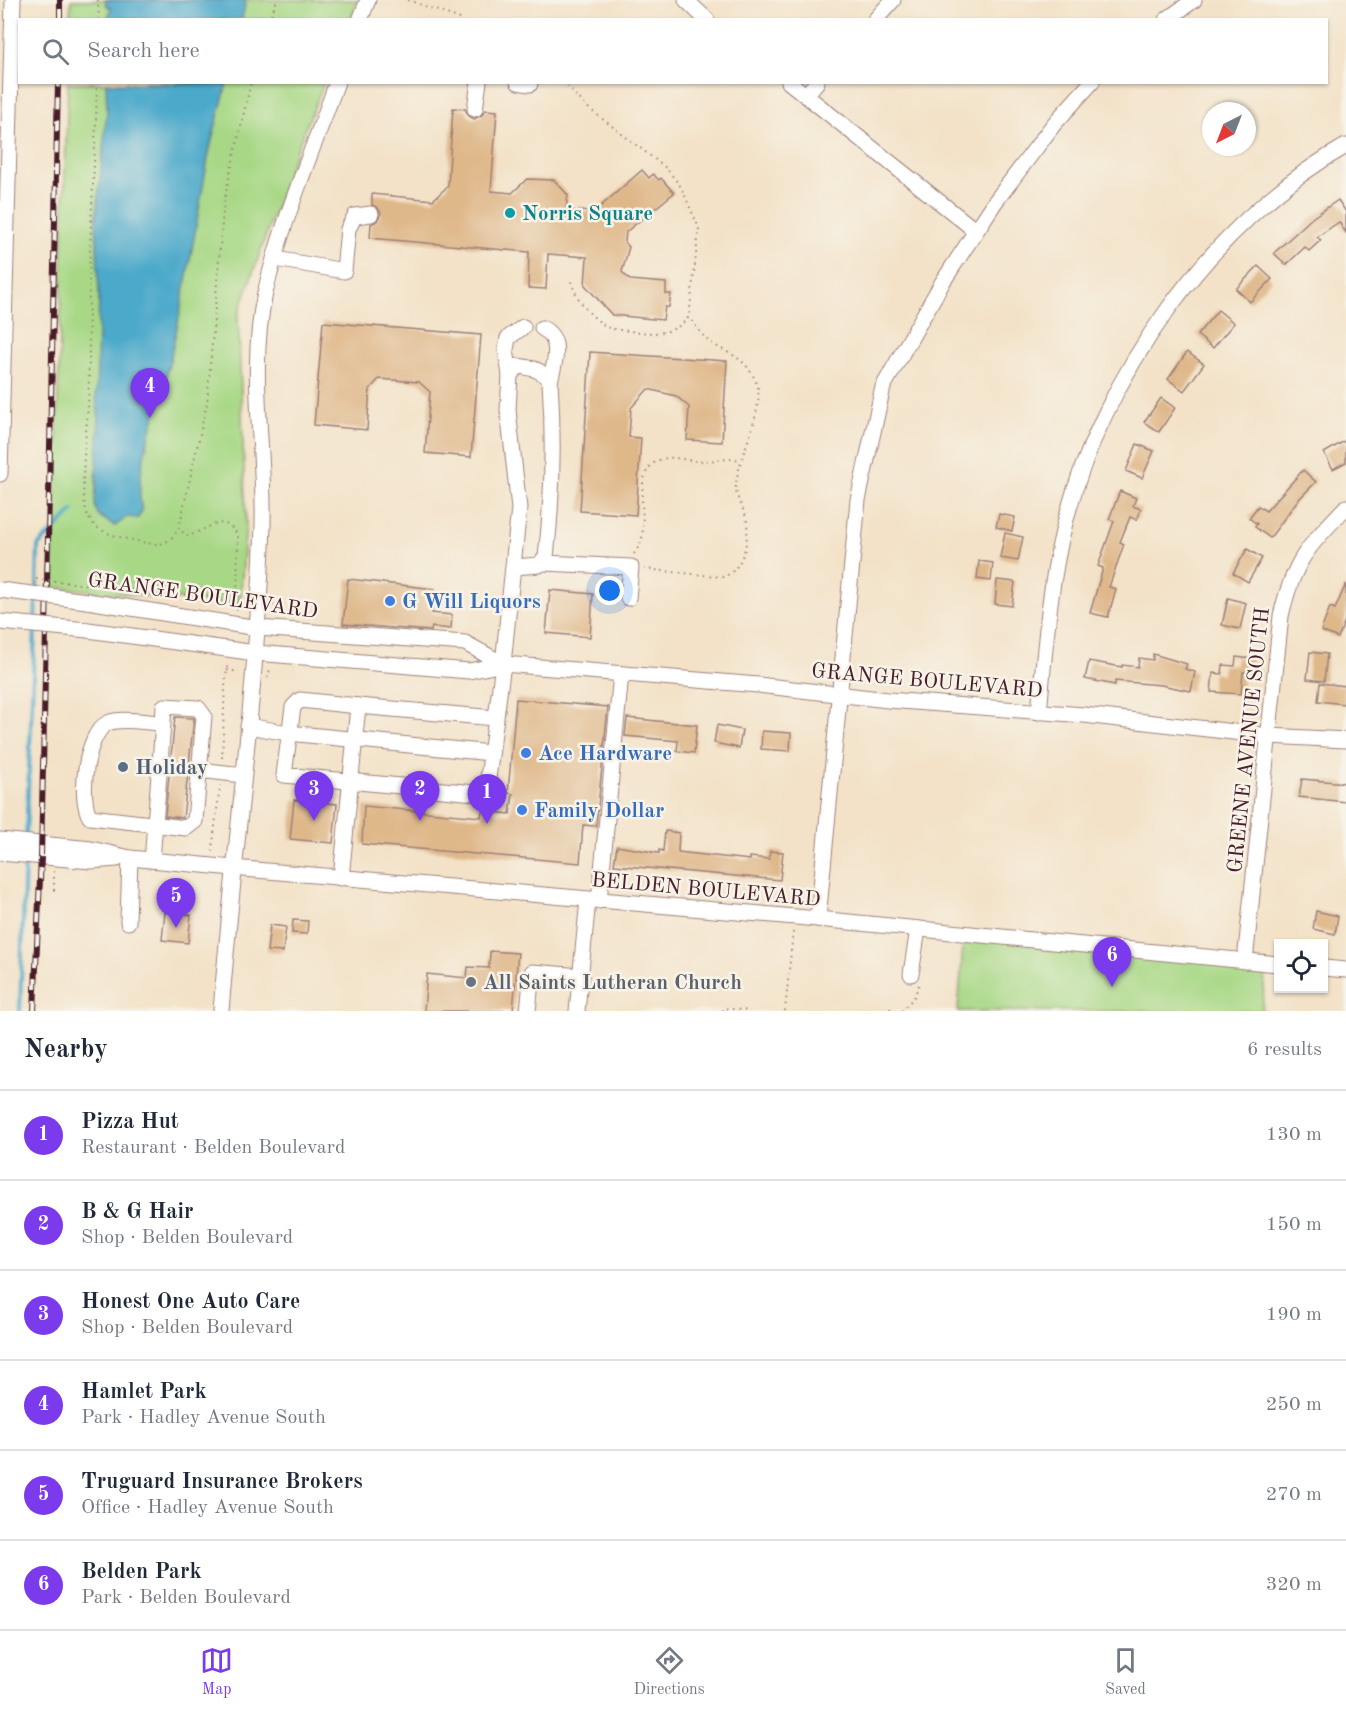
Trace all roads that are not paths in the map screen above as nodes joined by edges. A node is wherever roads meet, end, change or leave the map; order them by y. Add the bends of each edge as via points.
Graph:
1 (13, 0) edge
2 (368, 0) edge
3 (686, 0) edge
4 (893, 0) edge
5 (1194, 0) edge
6 (362, 18) edge
7 (705, 18) edge
8 (876, 18) edge
9 (1169, 18) edge
10 (336, 84) edge
11 (479, 84) edge
12 (792, 84) edge
13 (815, 84) edge
14 (1090, 84) edge
15 (806, 95) junction
16 (475, 109) dead end
17 (1346, 146) edge
18 (371, 214) dead end
19 (976, 231) junction
20 (276, 260) junction
21 (523, 327) dead end
22 (542, 328) dead end
23 (510, 375) junction
24 (550, 381) junction
25 (0, 474) edge
26 (1346, 507) edge
27 (544, 563) junction
28 (514, 567) junction
29 (0, 590) edge
30 (628, 598) dead end
31 (0, 622) edge
32 (258, 628) junction
33 (256, 652) junction
34 (503, 664) junction
35 (621, 674) junction
36 (840, 694) junction
37 (358, 705) junction
38 (1039, 712) junction
39 (495, 718) junction
40 (163, 723) junction
41 (248, 726) junction
42 (288, 733) junction
43 (1269, 735) junction
44 (355, 739) junction
45 (1346, 740) edge
46 (491, 753) junction
47 (199, 770) junction
48 (243, 775) junction
49 (351, 779) junction
50 (155, 824) junction
51 (0, 840) edge
52 (0, 853) edge
53 (130, 858) junction
54 (152, 860) junction
55 (233, 868) junction
56 (341, 878) junction
57 (593, 901) junction
58 (818, 919) junction
59 (128, 922) dead end
60 (918, 929) junction
61 (1245, 961) junction
62 (1274, 964) edge
63 (1328, 968) edge
64 (1346, 970) edge
65 (911, 974) dead end
66 (581, 976) junction
67 (221, 1011) edge
68 (528, 1011) edge
69 (577, 1011) edge

1 - 25 street
2 - 6 street
3 - 7 street
4 - 8 street
5 - 9 street
10 - 20 street
11 - 16 street
12 - 15 street
13 - 15 street
14 - 19 street via 1054,124
15 - 19 street
17 - 38 street via 1310,166 1221,243 1135,354 1081,469 1064,528 1049,610
18 - 20 street via 355,216 349,222 344,271
19 - 36 street via 884,387 858,500
20 - 32 street via 265,295 256,376 263,522
21 - 23 street via 508,338
22 - 24 street via 554,338 556,348
23 - 24 street via 518,366 535,368
23 - 28 street via 508,410 519,508
24 - 27 street via 553,495
26 - 43 street, GREENE AVENUE SOUTH via 1304,554 1287,587
27 - 28 street
27 - 30 street via 631,567
28 - 34 street
29 - 32 street, GRANGE BOULEVARD, bridge
31 - 33 street, GRANGE BOULEVARD, bridge
32 - 33 street
32 - 34 street, GRANGE BOULEVARD via 465,643
33 - 34 street, GRANGE BOULEVARD via 469,671
33 - 41 street
34 - 35 street, GRANGE BOULEVARD
34 - 39 street
35 - 36 street, GRANGE BOULEVARD
35 - 57 street
36 - 38 street, GRANGE BOULEVARD
36 - 58 street
37 - 39 street
37 - 42 street via 300,700 293,707
37 - 44 street
38 - 43 street, GRANGE BOULEVARD
39 - 46 street
40 - 47 street via 164,706 198,708 204,716
40 - 50 street
40 - 50 street via 114,721 99,729 87,760 86,811 90,817
41 - 42 street
41 - 48 street
42 - 44 street
42 - 49 street via 284,775
43 - 45 street, GRANGE BOULEVARD
43 - 61 street, GREENE AVENUE SOUTH
44 - 46 street
44 - 49 street
46 - 49 street via 487,786 475,793
47 - 48 street
47 - 50 street via 195,820 186,828
48 - 55 street
49 - 56 street
50 - 54 street
51 - 53 street, BELDEN BOULEVARD via 91,849
52 - 53 street, BELDEN BOULEVARD via 91,861
53 - 54 street, BELDEN BOULEVARD
53 - 59 street
54 - 55 street, BELDEN BOULEVARD
55 - 56 street, BELDEN BOULEVARD
55 - 67 street
56 - 57 street, BELDEN BOULEVARD
57 - 58 street, BELDEN BOULEVARD
57 - 66 street
58 - 60 street, BELDEN BOULEVARD
60 - 61 street, BELDEN BOULEVARD
60 - 65 street
61 - 62 street, BELDEN BOULEVARD
63 - 64 street
66 - 68 street via 532,972
66 - 69 street

